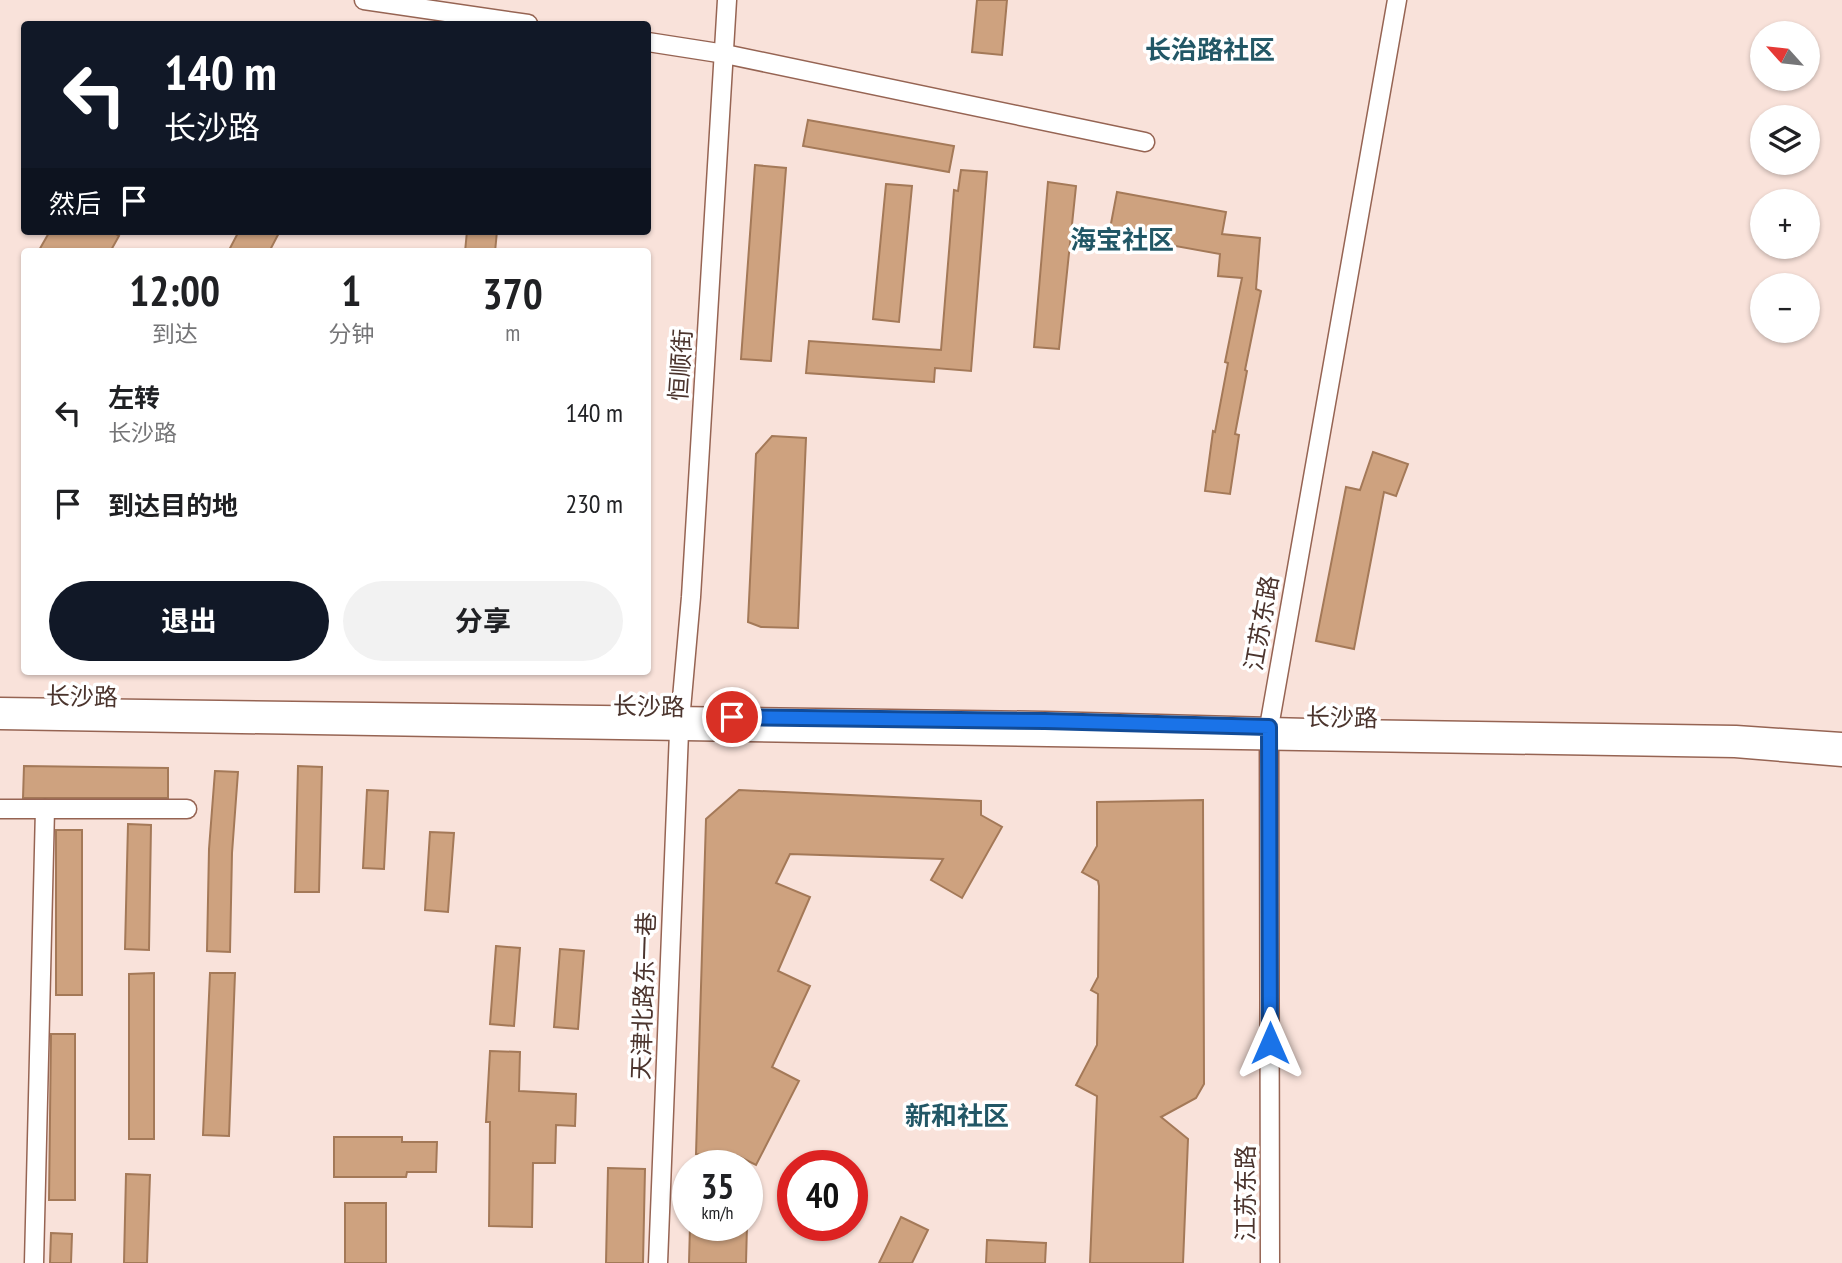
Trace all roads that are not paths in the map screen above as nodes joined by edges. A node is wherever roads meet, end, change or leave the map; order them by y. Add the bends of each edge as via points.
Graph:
1 (363, 0) edge
2 (727, 0) edge
3 (1397, 0) edge
4 (507, 21) edge
5 (651, 42) edge
6 (725, 54) junction
7 (1145, 142) dead end
8 (0, 707) edge
9 (0, 720) edge
10 (680, 724) junction
11 (1269, 734) junction
12 (1842, 742) edge
13 (1842, 757) edge
14 (0, 809) edge
15 (45, 809) junction
16 (187, 809) dead end
17 (34, 1263) edge
18 (658, 1263) edge
19 (1270, 1263) edge

1 - 4 street
2 - 6 street, 恒顺街
3 - 11 street, 江苏东路
5 - 6 street
6 - 7 street
6 - 10 street, 恒顺街
8 - 10 street, 长沙路
9 - 10 street, 长沙路
10 - 11 street, 长沙路
10 - 18 street, 天津北路东一巷
11 - 12 street, 长沙路 via 1723,735
11 - 13 street, 长沙路 via 1735,748
11 - 19 street, 江苏东路
14 - 15 street
15 - 16 street
15 - 17 street

